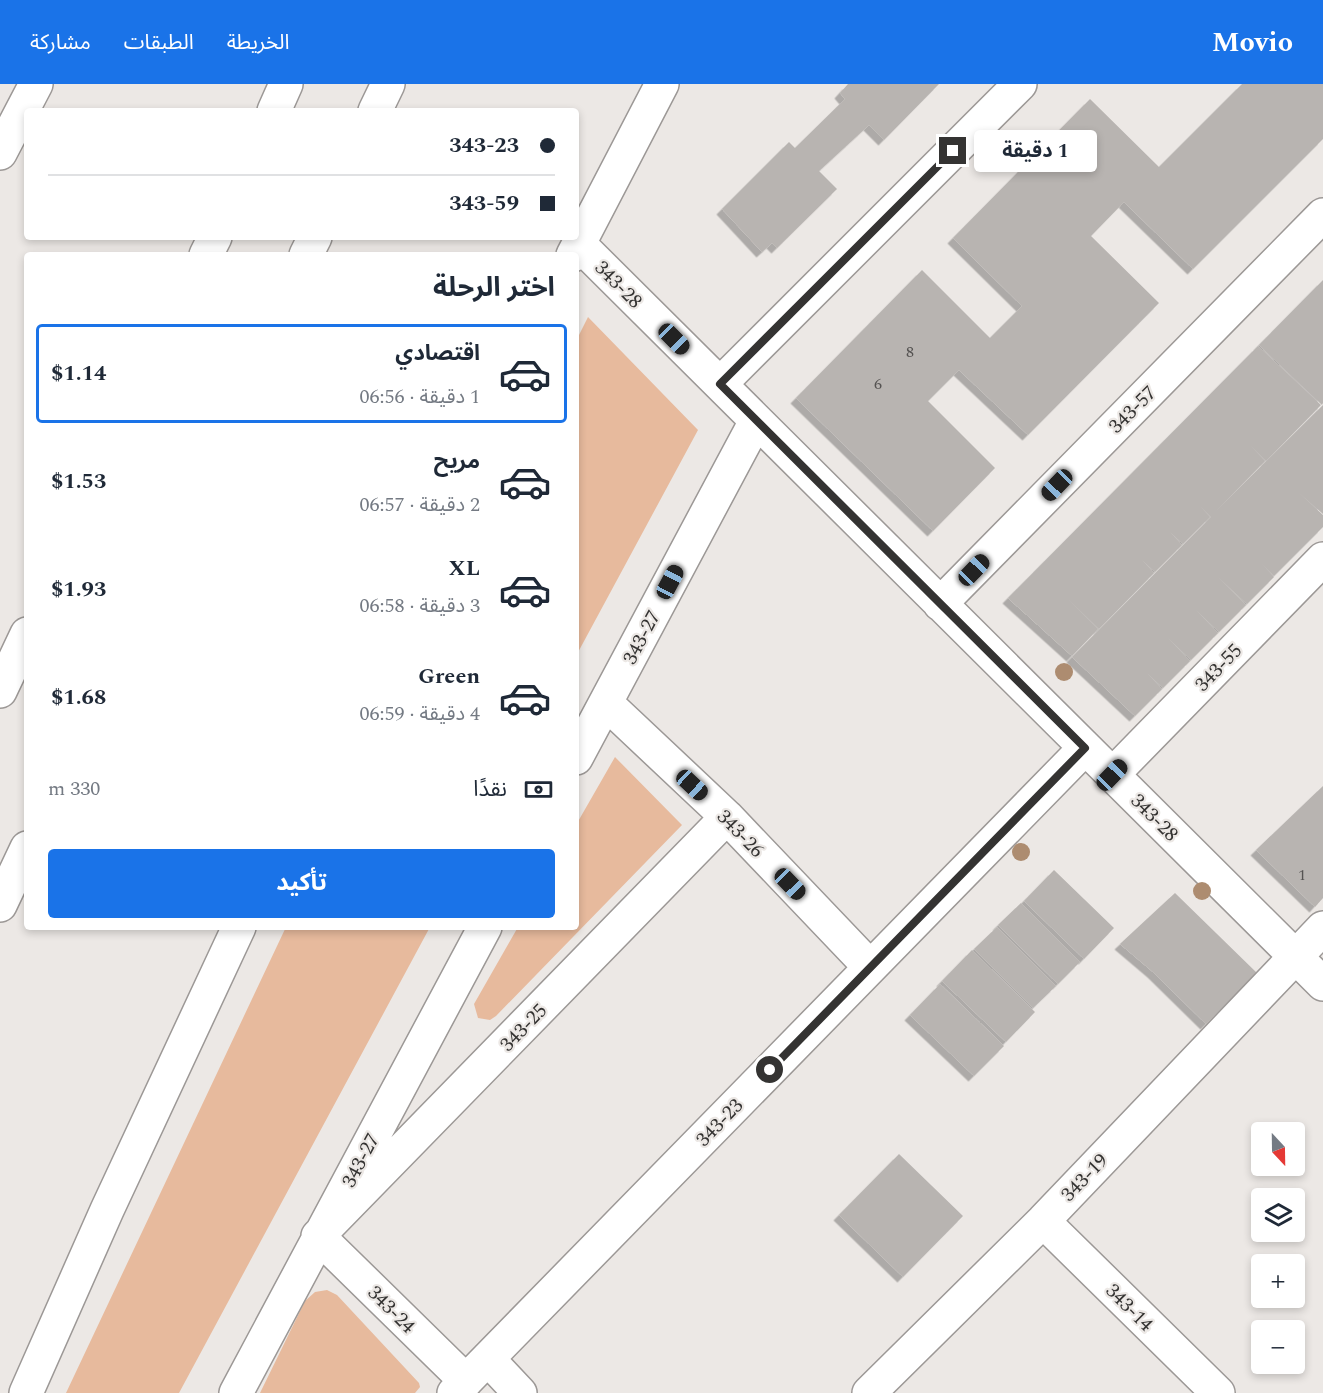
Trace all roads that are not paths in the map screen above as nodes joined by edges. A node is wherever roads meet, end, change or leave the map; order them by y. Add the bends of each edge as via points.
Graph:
1 (36, 84) edge
2 (286, 84) edge
3 (388, 84) edge
4 (662, 84) edge
5 (1020, 84) edge
6 (275, 108) edge
7 (376, 108) edge
8 (3, 141) edge
9 (1323, 215) edge
10 (576, 249) edge
11 (720, 384) junction
12 (756, 421) junction
13 (1323, 559) edge
14 (940, 604) junction
15 (24, 640) edge
16 (0, 691) edge
17 (606, 703) junction
18 (1085, 748) junction
19 (579, 752) edge
20 (1112, 775) junction
21 (727, 817) junction
22 (24, 854) edge
23 (0, 905) edge
24 (1323, 928) edge
25 (238, 930) edge
26 (483, 930) edge
27 (1295, 956) junction
28 (870, 968) junction
29 (1323, 984) edge
30 (1043, 1221) junction
31 (318, 1236) junction
32 (469, 1378) edge
33 (26, 1393) edge
34 (236, 1393) edge
35 (520, 1393) edge
36 (869, 1393) edge
37 (1218, 1393) edge

1 - 8 main road
2 - 6 main road
3 - 7 main road
4 - 10 main road
5 - 11 main road
9 - 14 main road, 343-57
10 - 11 main road, 343-28
11 - 12 main road, 343-28
12 - 14 main road, 343-28
12 - 17 main road, 343-27
13 - 20 main road, 343-55
14 - 18 main road, 343-28
15 - 16 main road
17 - 19 main road, 343-27
17 - 21 main road, 343-26
18 - 20 main road, 343-28
18 - 28 main road, 343-23
20 - 27 main road, 343-28
21 - 28 main road, 343-26
21 - 31 main road, 343-25
22 - 23 main road
24 - 27 main road, 343-19
25 - 33 main road via 106,1210
26 - 31 main road, 343-27
27 - 29 main road, 343-28
27 - 30 main road, 343-19
28 - 32 main road, 343-23
30 - 36 main road, 343-19
30 - 37 main road, 343-14
31 - 32 main road, 343-24
31 - 34 main road, 343-27
32 - 35 main road, 343-24

